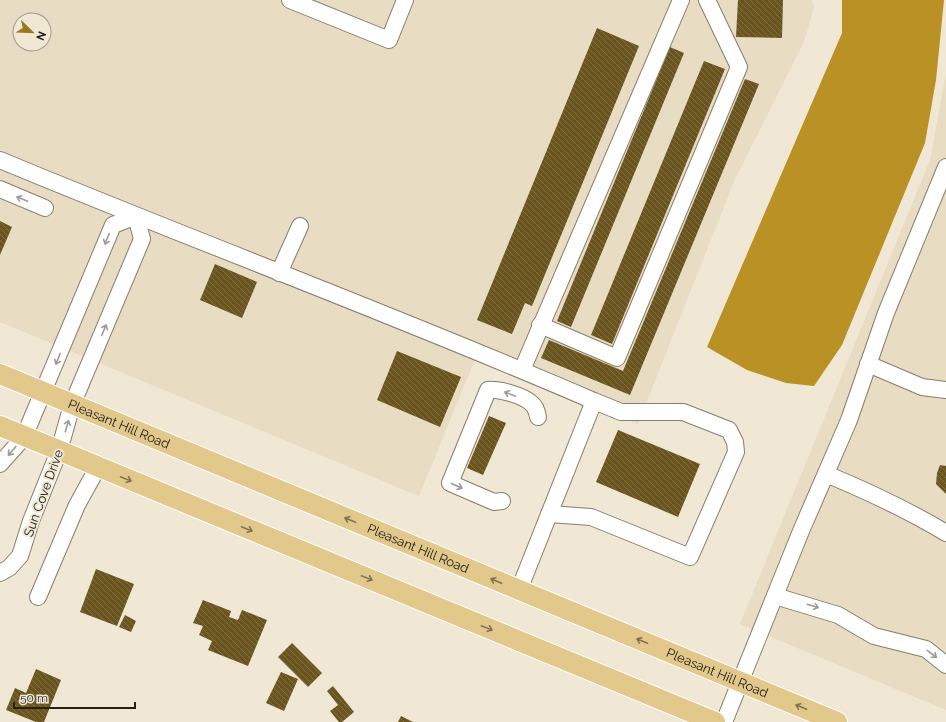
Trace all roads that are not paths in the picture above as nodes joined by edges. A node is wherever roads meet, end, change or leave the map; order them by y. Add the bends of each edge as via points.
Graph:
1 (290, 0) edge
2 (405, 0) edge
3 (681, 0) edge
4 (708, 0) edge
5 (0, 160) edge
6 (946, 167) edge
7 (0, 189) edge
8 (45, 208) dead end
9 (136, 216) junction
10 (300, 226) dead end
11 (279, 273) junction
12 (540, 325) junction
13 (868, 364) junction
14 (522, 370) junction
15 (0, 374) edge
16 (946, 390) edge
17 (44, 393) junction
18 (594, 401) junction
19 (72, 405) junction
20 (538, 417) dead end
21 (0, 426) edge
22 (24, 437) junction
23 (59, 451) junction
24 (0, 464) edge
25 (98, 467) junction
26 (826, 474) junction
27 (502, 501) dead end
28 (549, 514) junction
29 (946, 534) edge
30 (0, 573) edge
31 (519, 590) junction
32 (775, 596) junction
33 (38, 597) dead end
34 (946, 665) edge
35 (740, 682) junction
36 (715, 722) edge
37 (724, 722) edge
38 (837, 722) edge

1 - 2 street via 389,40
3 - 12 street
4 - 12 street via 739,67 617,358
5 - 9 street
6 - 13 street
8 -> 7 street
9 - 11 street
9 -> 17 street via 113,225
19 -> 9 street, Sun Cove Drive via 142,239
10 - 11 street
11 - 14 street
12 - 14 street
13 - 16 street via 922,387
13 - 26 street via 849,420
14 - 18 street
15 - 17 main road, Pleasant Hill Road
17 - 19 main road, Pleasant Hill Road
17 - 22 street
18 - 28 street
18 - 28 street via 621,412 683,412 729,430 735,442 736,452 690,557 591,517
23 -> 19 street, Sun Cove Drive
31 -> 19 main road, Pleasant Hill Road
20 -> 27 street via 536,408 530,402 498,389 488,390 450,483 494,502
21 - 22 main road
22 - 23 main road
22 -> 24 street
23 - 25 main road
23 - 30 street, Sun Cove Drive via 20,556 9,568
25 - 33 street via 77,506
25 -> 36 main road
26 - 29 street via 928,522
26 - 32 street
28 - 31 street
35 -> 31 main road, Pleasant Hill Road
32 -> 34 street via 838,615 874,636 926,649
32 - 35 street
35 - 37 street
38 -> 35 main road, Pleasant Hill Road

